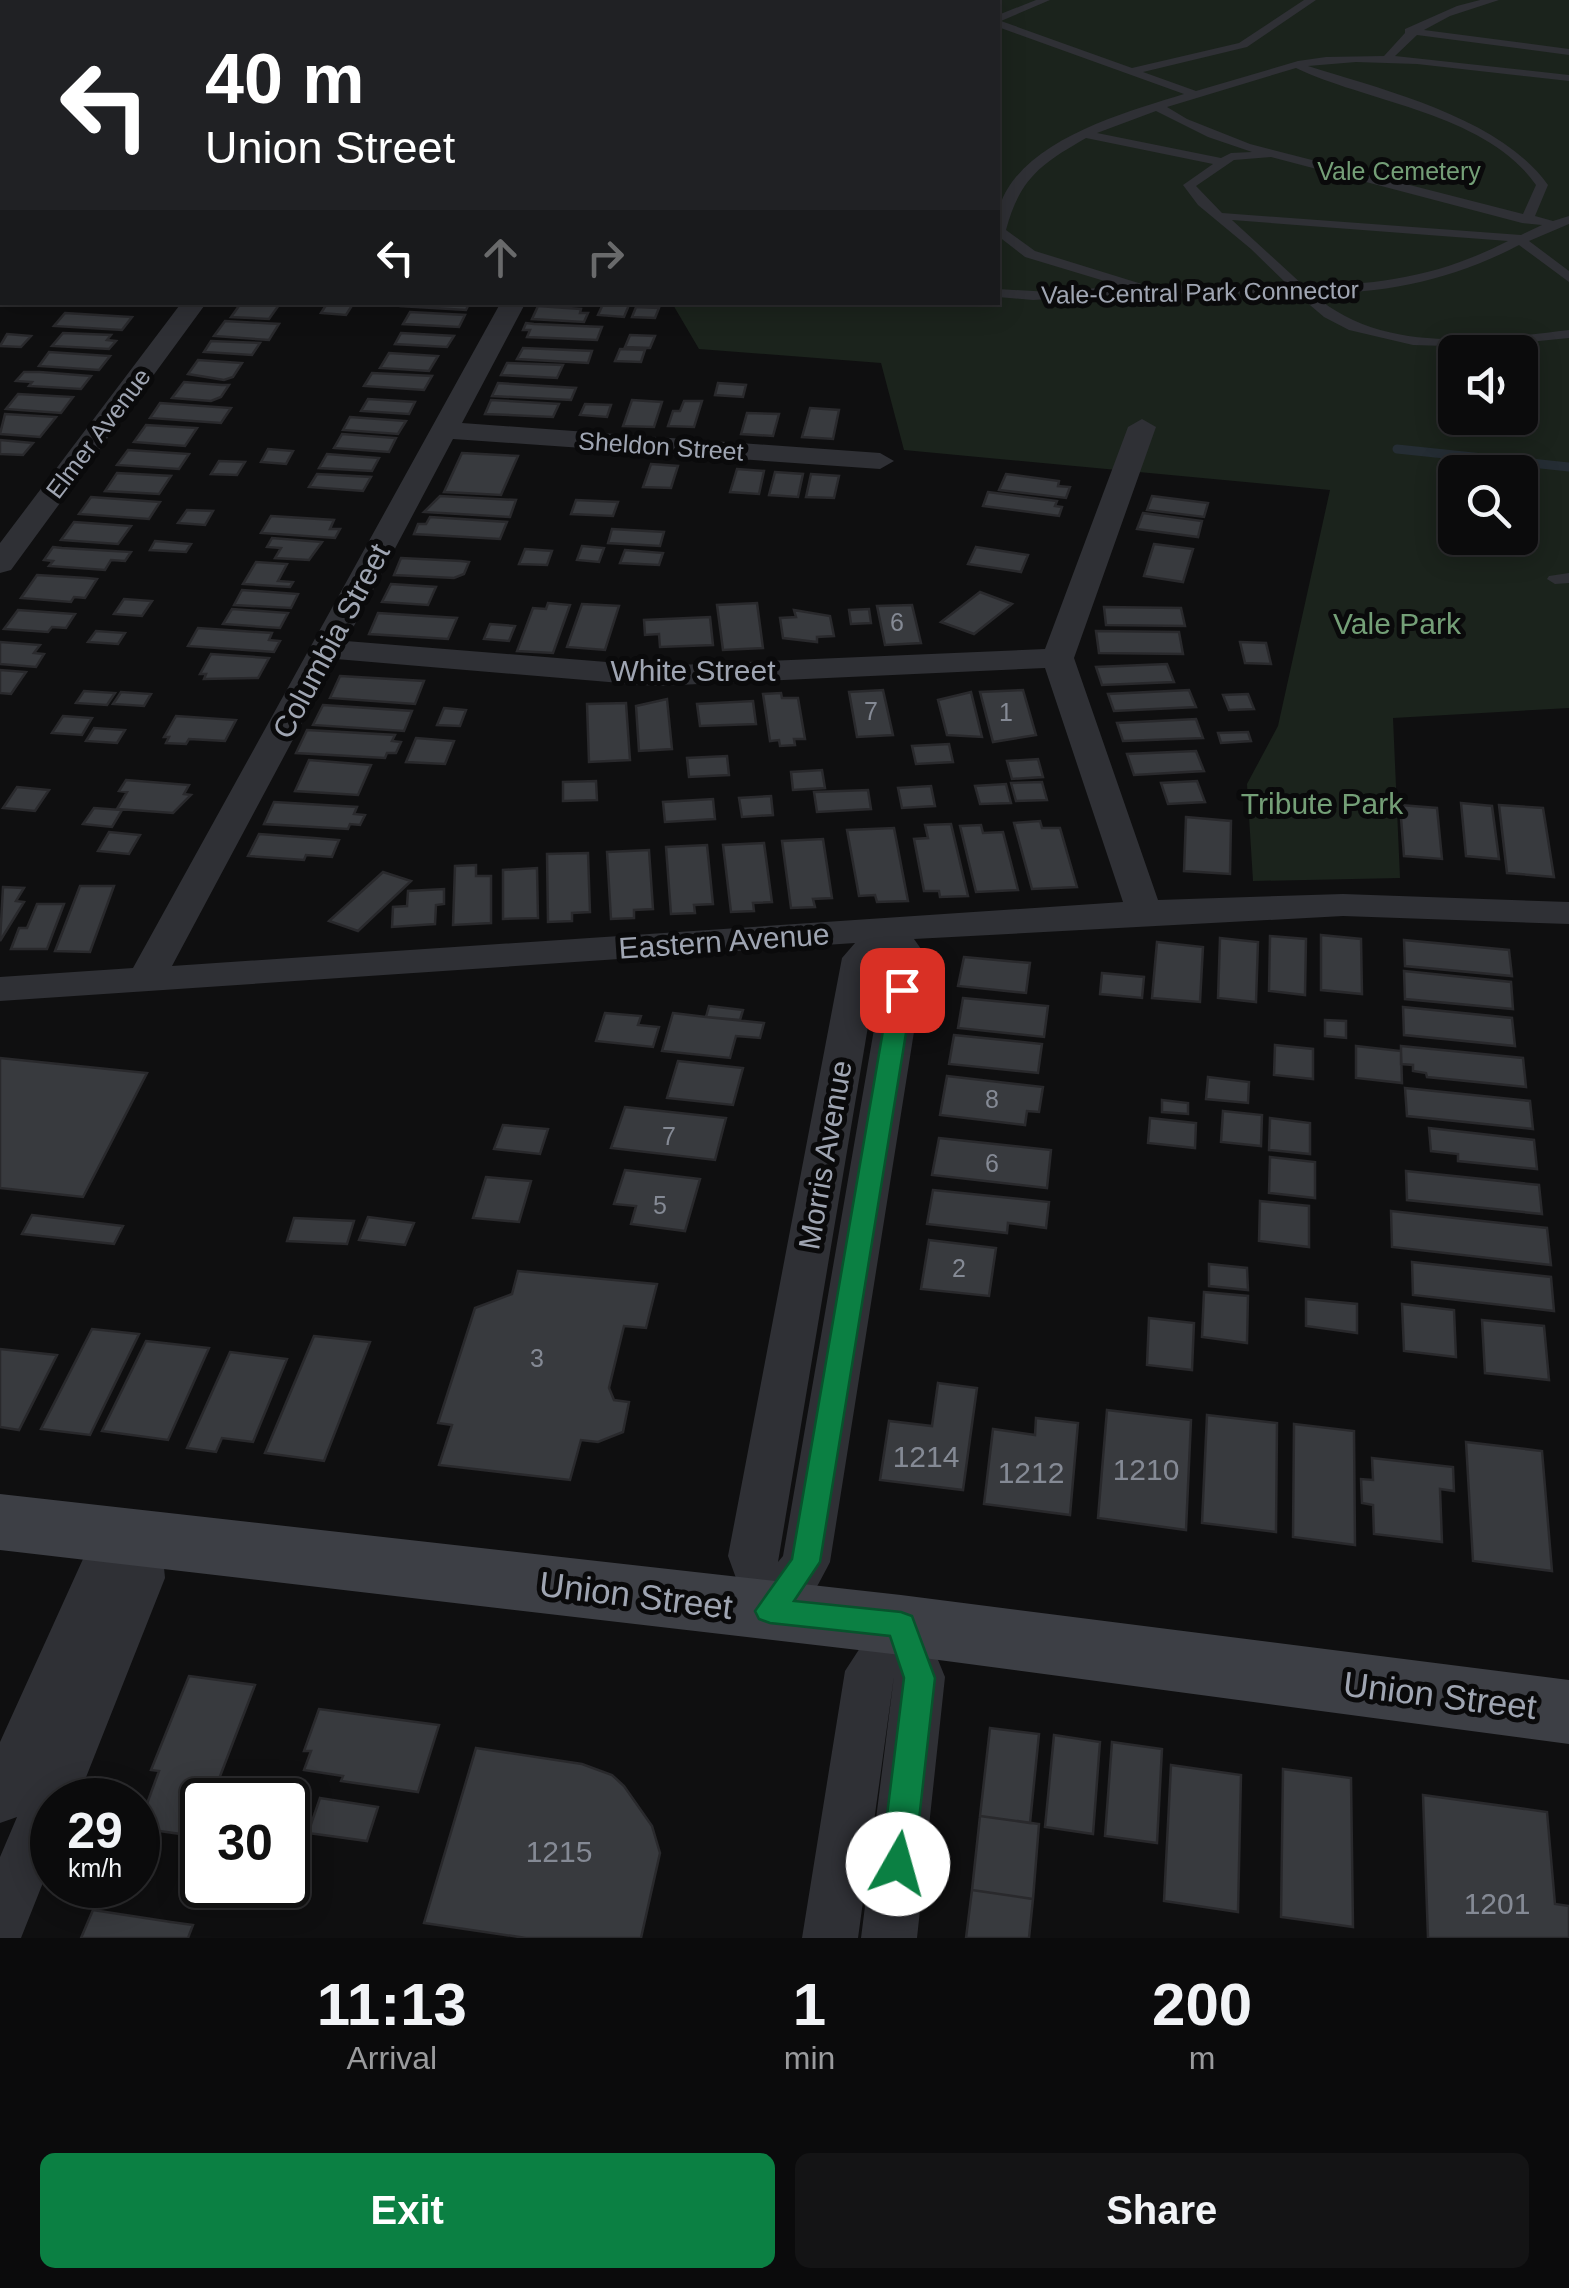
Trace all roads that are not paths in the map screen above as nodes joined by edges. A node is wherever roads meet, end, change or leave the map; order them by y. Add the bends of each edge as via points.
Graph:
1 (1045, 0) edge
2 (1311, 0) edge
3 (1494, 0) edge
4 (1000, 21) edge
5 (1000, 23) edge
6 (1409, 31) junction
7 (1569, 52) edge
8 (1385, 61) junction
9 (1294, 65) junction
10 (1136, 70) junction
11 (1569, 78) edge
12 (1196, 95) junction
13 (1158, 107) junction
14 (1085, 134) junction
15 (1228, 137) junction
16 (1279, 153) junction
17 (1227, 159) junction
18 (1000, 186) edge
19 (1013, 189) junction
20 (1000, 208) edge
21 (1224, 216) junction
22 (1527, 220) junction
23 (1564, 222) edge
24 (1000, 232) edge
25 (1518, 238) junction
26 (1569, 278) edge
27 (1144, 288) junction
28 (1307, 292) junction
29 (1000, 293) edge
30 (194, 305) edge
31 (512, 305) edge
32 (1569, 334) edge
33 (1142, 427) dead end
34 (443, 430) junction
35 (880, 461) dead end
36 (0, 564) edge
37 (328, 649) junction
38 (1058, 658) junction
39 (1144, 912) junction
40 (1569, 914) edge
41 (889, 930) junction
42 (146, 980) junction
43 (0, 989) edge
44 (0, 1522) edge
45 (138, 1536) junction
46 (770, 1611) junction
47 (901, 1625) junction
48 (1569, 1712) edge
49 (0, 1800) edge
50 (0, 1923) edge
51 (830, 1938) edge
52 (889, 1938) edge

1 - 4 lane
2 - 10 lane via 1244,45
3 - 6 lane via 1453,9
5 - 10 lane
6 - 7 lane
6 - 8 lane
8 - 9 lane
8 - 11 lane
9 - 12 lane
9 - 22 lane via 1382,92 1515,153 1536,169 1542,185
10 - 12 lane
12 - 13 lane
13 - 14 lane
13 - 15 lane via 1178,122
14 - 17 lane
14 - 19 lane via 1041,160
15 - 16 lane
15 - 17 lane via 1237,147
16 - 17 lane
16 - 22 lane
17 - 21 lane via 1189,185 1199,202
18 - 19 lane
19 - 20 lane
21 - 25 lane
21 - 28 lane
22 - 23 lane
23 - 25 lane, Vale-Central Park Connector
24 - 27 lane via 1030,254
25 - 26 lane
25 - 28 lane, Vale-Central Park Connector via 1447,273 1385,287
27 - 28 lane, Vale-Central Park Connector
27 - 29 lane, Vale-Central Park Connector
28 - 32 lane via 1327,313 1399,340
30 - 36 street, Elmer Avenue
31 - 34 street, Columbia Street
33 - 38 street
34 - 35 street, Sheldon Street
34 - 37 street, Columbia Street
37 - 38 street, White Street via 656,676
37 - 42 street, Columbia Street
38 - 39 street
39 - 40 street, Eastern Avenue via 1343,905
39 - 41 street, Eastern Avenue
41 - 42 street, Eastern Avenue
41 - 46 street, Morris Avenue via 908,956 842,1196 806,1562
42 - 43 street, Eastern Avenue
44 - 45 main road, Union Street
45 - 46 main road, Union Street
45 - 49 street via 100,1573
45 - 50 street via 141,1578
46 - 47 main road, Union Street
47 - 48 main road, Union Street
47 - 51 street via 870,1672
47 - 52 street via 920,1678

